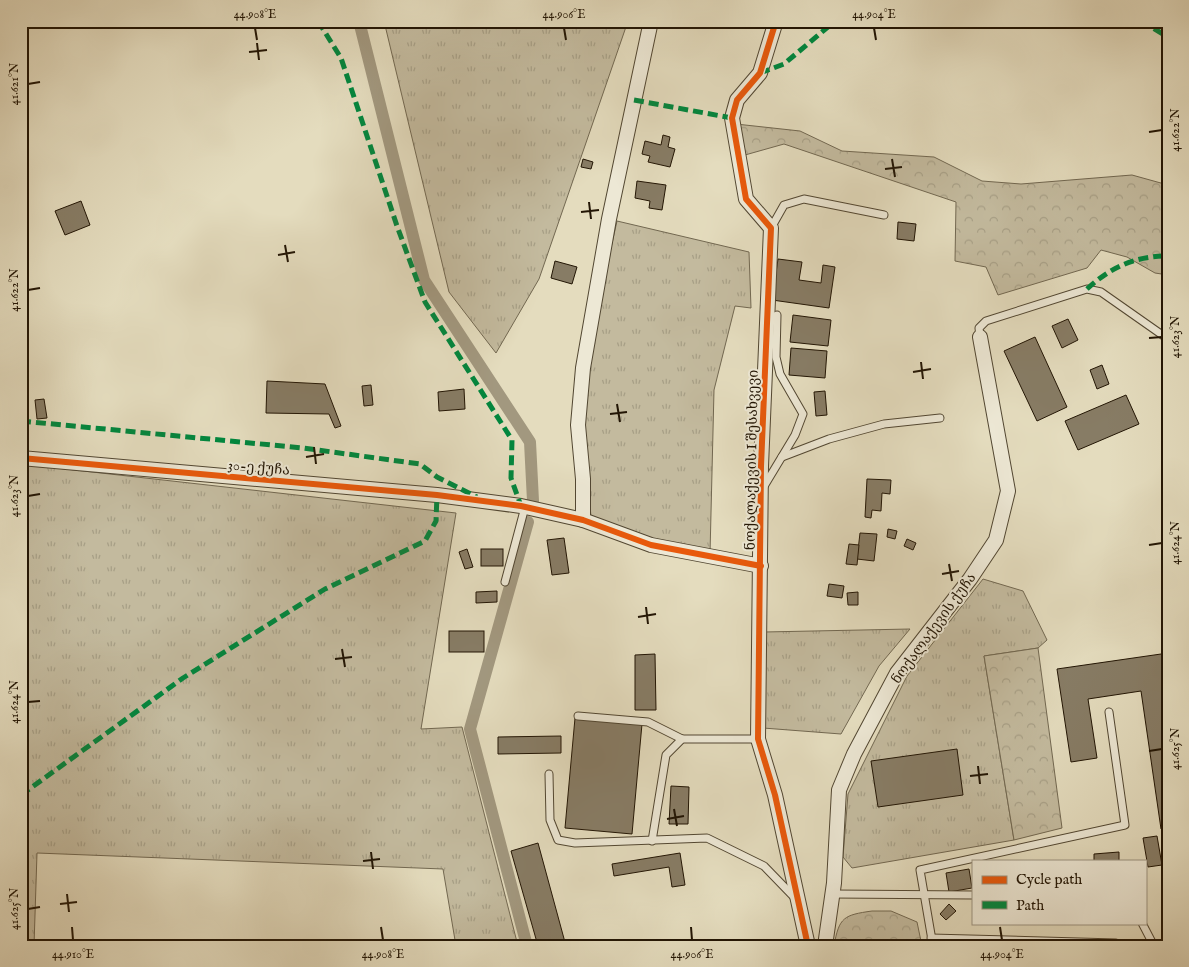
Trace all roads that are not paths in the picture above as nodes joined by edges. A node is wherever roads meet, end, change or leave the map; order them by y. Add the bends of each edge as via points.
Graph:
1 (651, 21) edge
2 (776, 21) edge
3 (884, 215) dead end
4 (771, 228) junction
5 (777, 316) dead end
6 (980, 337) joint
7 (1168, 339) edge
8 (940, 418) dead end
9 (782, 457) junction
10 (21, 458) edge
11 (762, 490) junction
12 (525, 507) junction
13 (583, 520) junction
14 (761, 566) junction
15 (506, 582) dead end
16 (1109, 712) dead end
17 (578, 716) dead end
18 (682, 739) junction
19 (758, 739) junction
20 (549, 774) dead end
21 (652, 841) junction
22 (832, 894) junction
23 (924, 895) junction
24 (972, 895) edge
25 (798, 900) junction
26 (1143, 924) edge
27 (932, 942) edge
28 (1116, 943) dead end
29 (808, 946) edge
30 (825, 946) edge
31 (1154, 946) edge

1 - 13 street via 613,200 583,368 578,424
2 - 4 street via 760,73 737,100 732,118 746,199
3 - 4 lane via 804,199 784,205
4 - 11 street, ნოქალაქევის I შესახვევი
5 - 9 lane via 776,358 780,374 803,414
6 - 7 lane via 980,328 986,321 1087,289 1101,292
6 - 22 street, ნოქალაქევის ქუჩა via 1008,491 996,540 897,673 854,754 839,790
8 - 9 lane via 884,424 829,439
9 - 11 lane
10 - 12 street, 30-ე ქუჩა via 436,495
11 - 14 street, ნოქალაქევის I შესახვევი
12 - 13 street, 30-ე ქუჩა
12 - 15 lane
13 - 14 street, 30-ე ქუჩა via 651,545
14 - 19 street, ნოქალაქევის I შესახვევი
16 - 23 lane via 1124,825 920,870
17 - 18 lane via 648,722
18 - 19 lane
18 - 21 lane via 666,755
19 - 25 street, ნოქალაქევის I შესახვევი via 775,795
20 - 21 lane via 550,820 558,840 574,844
21 - 25 lane via 707,838 764,866
22 - 23 lane
22 - 30 street, ნოქალაქევის ქუჩა
23 - 24 lane
23 - 27 lane
25 - 29 street, ნოქალაქევის I შესახვევი
26 - 31 lane
27 - 28 lane

